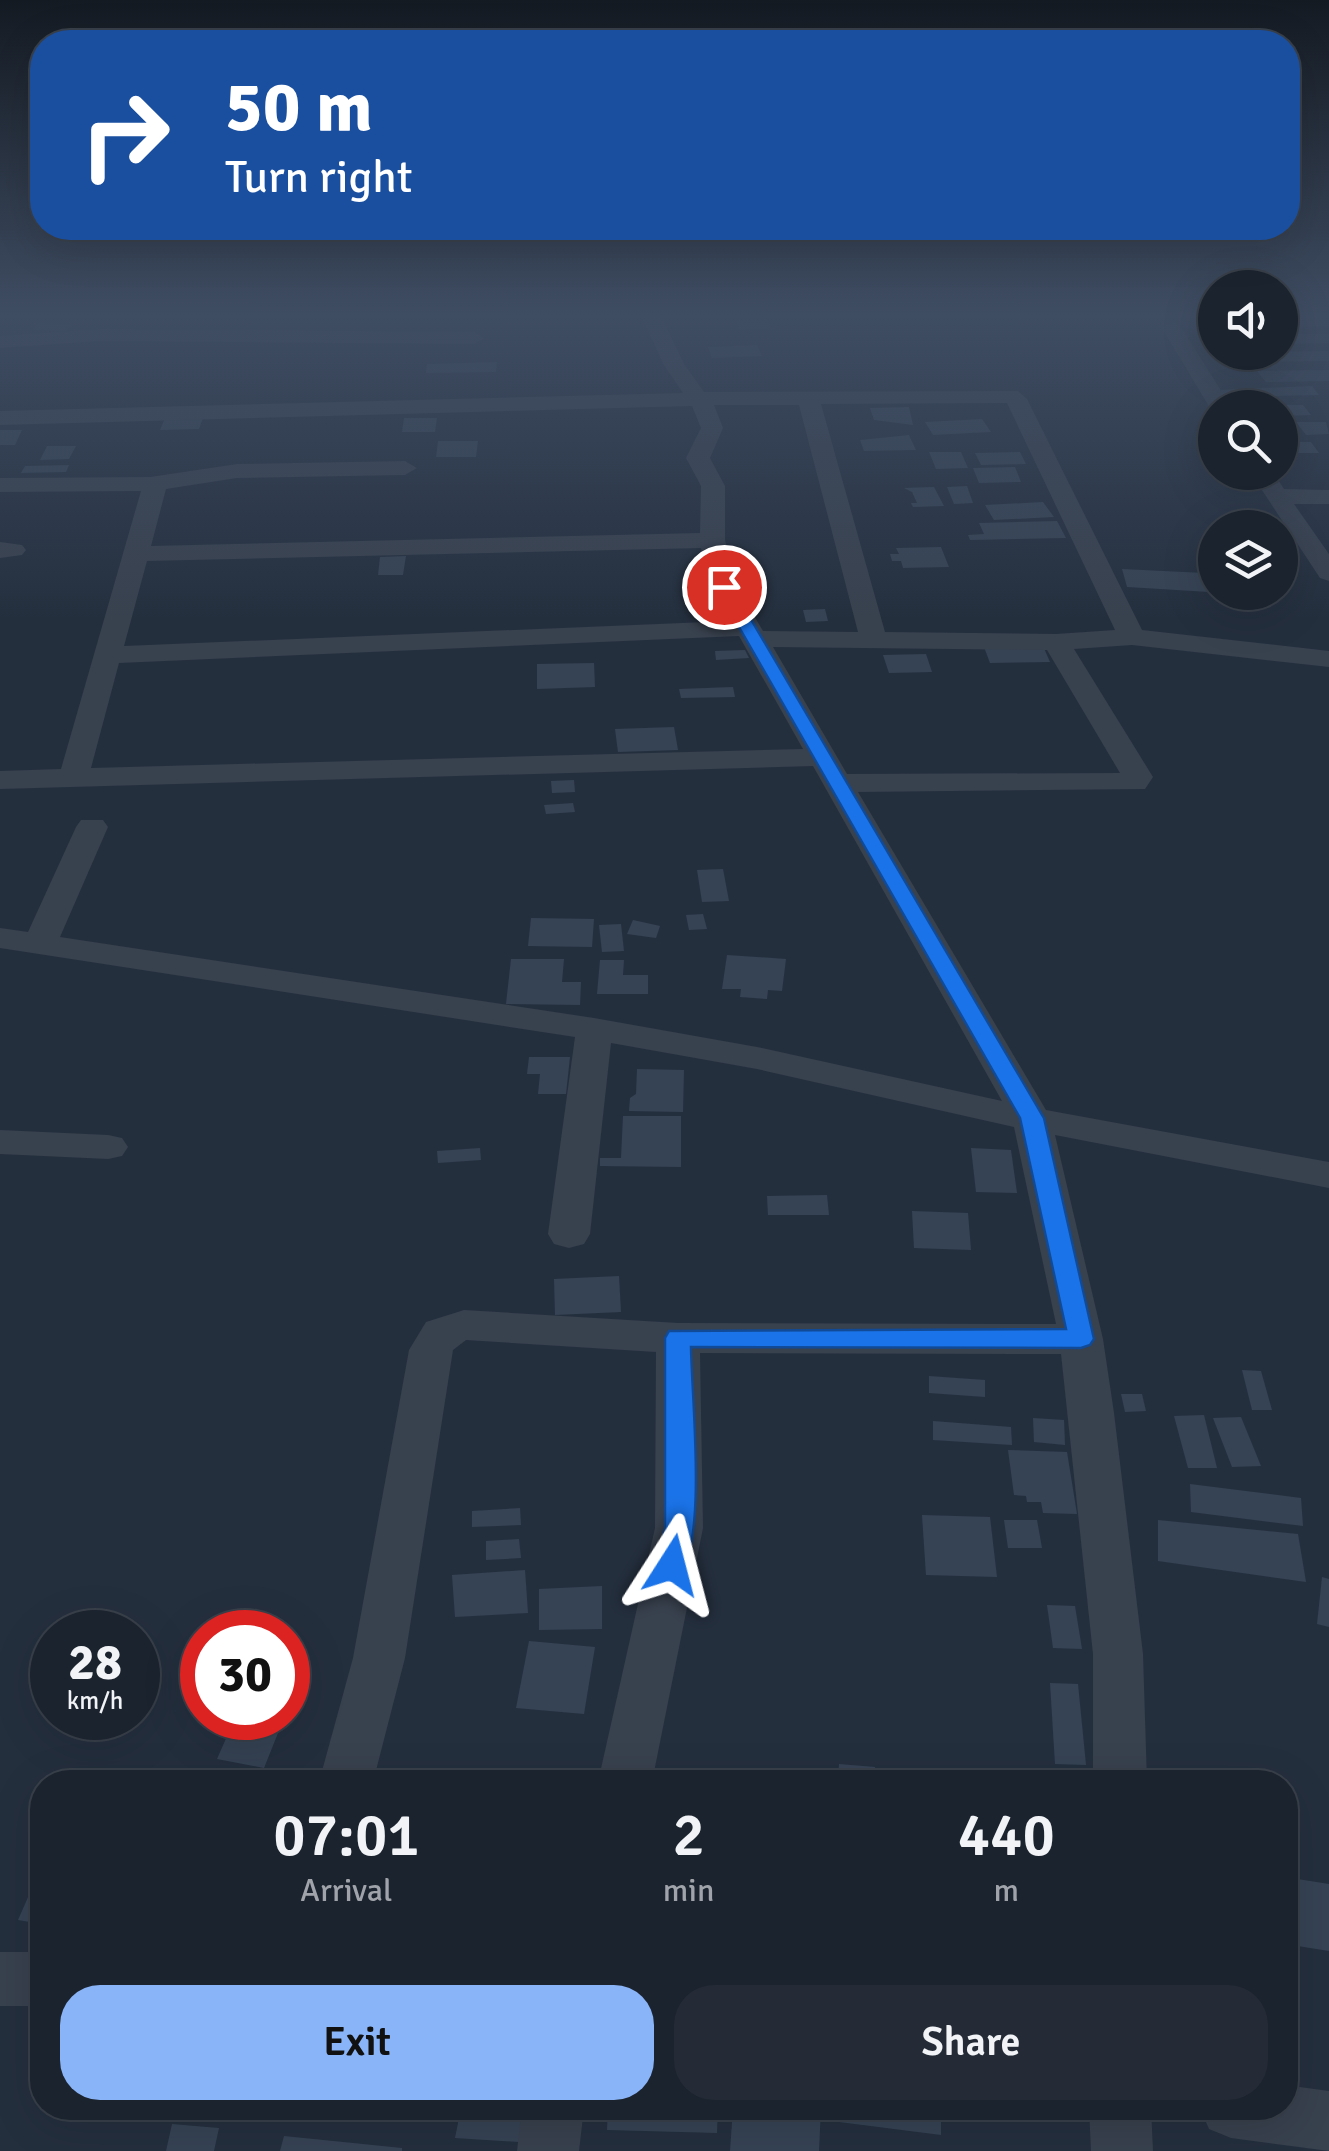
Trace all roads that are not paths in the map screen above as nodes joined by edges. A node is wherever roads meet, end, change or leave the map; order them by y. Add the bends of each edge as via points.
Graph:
1 (709, 418) edge
2 (814, 418) edge
3 (1025, 418) edge
4 (405, 468) dead end
5 (150, 484) junction
6 (0, 485) edge
7 (1272, 490) edge
8 (1276, 496) junction
9 (1329, 498) edge
10 (712, 540) junction
11 (137, 554) junction
12 (1329, 573) edge
13 (748, 633) junction
14 (1132, 637) junction
15 (874, 640) junction
16 (1056, 642) junction
17 (105, 655) junction
18 (1329, 659) edge
19 (833, 770) junction
20 (74, 776) junction
21 (0, 780) edge
22 (92, 827) dead end
23 (0, 938) edge
24 (40, 944) junction
25 (594, 1029) junction
26 (1032, 1118) junction
27 (0, 1142) edge
28 (108, 1147) dead end
29 (1329, 1175) edge
30 (569, 1234) dead end
31 (678, 1338) junction
32 (1081, 1339) junction
33 (349, 1770) edge
34 (628, 1770) edge
35 (1120, 1770) edge
36 (0, 1979) edge
37 (30, 1979) edge
38 (1298, 2118) edge
39 (552, 2120) edge
40 (1121, 2120) edge
41 (1329, 2122) edge
42 (548, 2151) edge
43 (1122, 2151) edge

1 - 10 street via 712,428 698,458 715,496
2 - 15 street
3 - 14 street
4 - 5 street via 238,471
5 - 6 street
5 - 11 street
7 - 8 street
8 - 9 street
8 - 12 street
10 - 11 street
10 - 13 street via 724,587
11 - 17 street
13 - 15 street
13 - 17 street
13 - 19 street
14 - 16 street
14 - 18 street
15 - 16 street
16 - 19 street via 1138,777 1134,782
17 - 20 street
19 - 20 street
19 - 26 street
20 - 21 street
22 - 24 street
23 - 24 street
24 - 25 street
25 - 26 street
25 - 30 street
26 - 29 street
26 - 32 street
27 - 28 street
31 - 32 street
31 - 33 street via 464,1325 441,1332 431,1350 379,1658
31 - 34 street via 679,1528
32 - 35 street via 1118,1654
36 - 37 street
38 - 41 street
39 - 42 street
40 - 43 street

